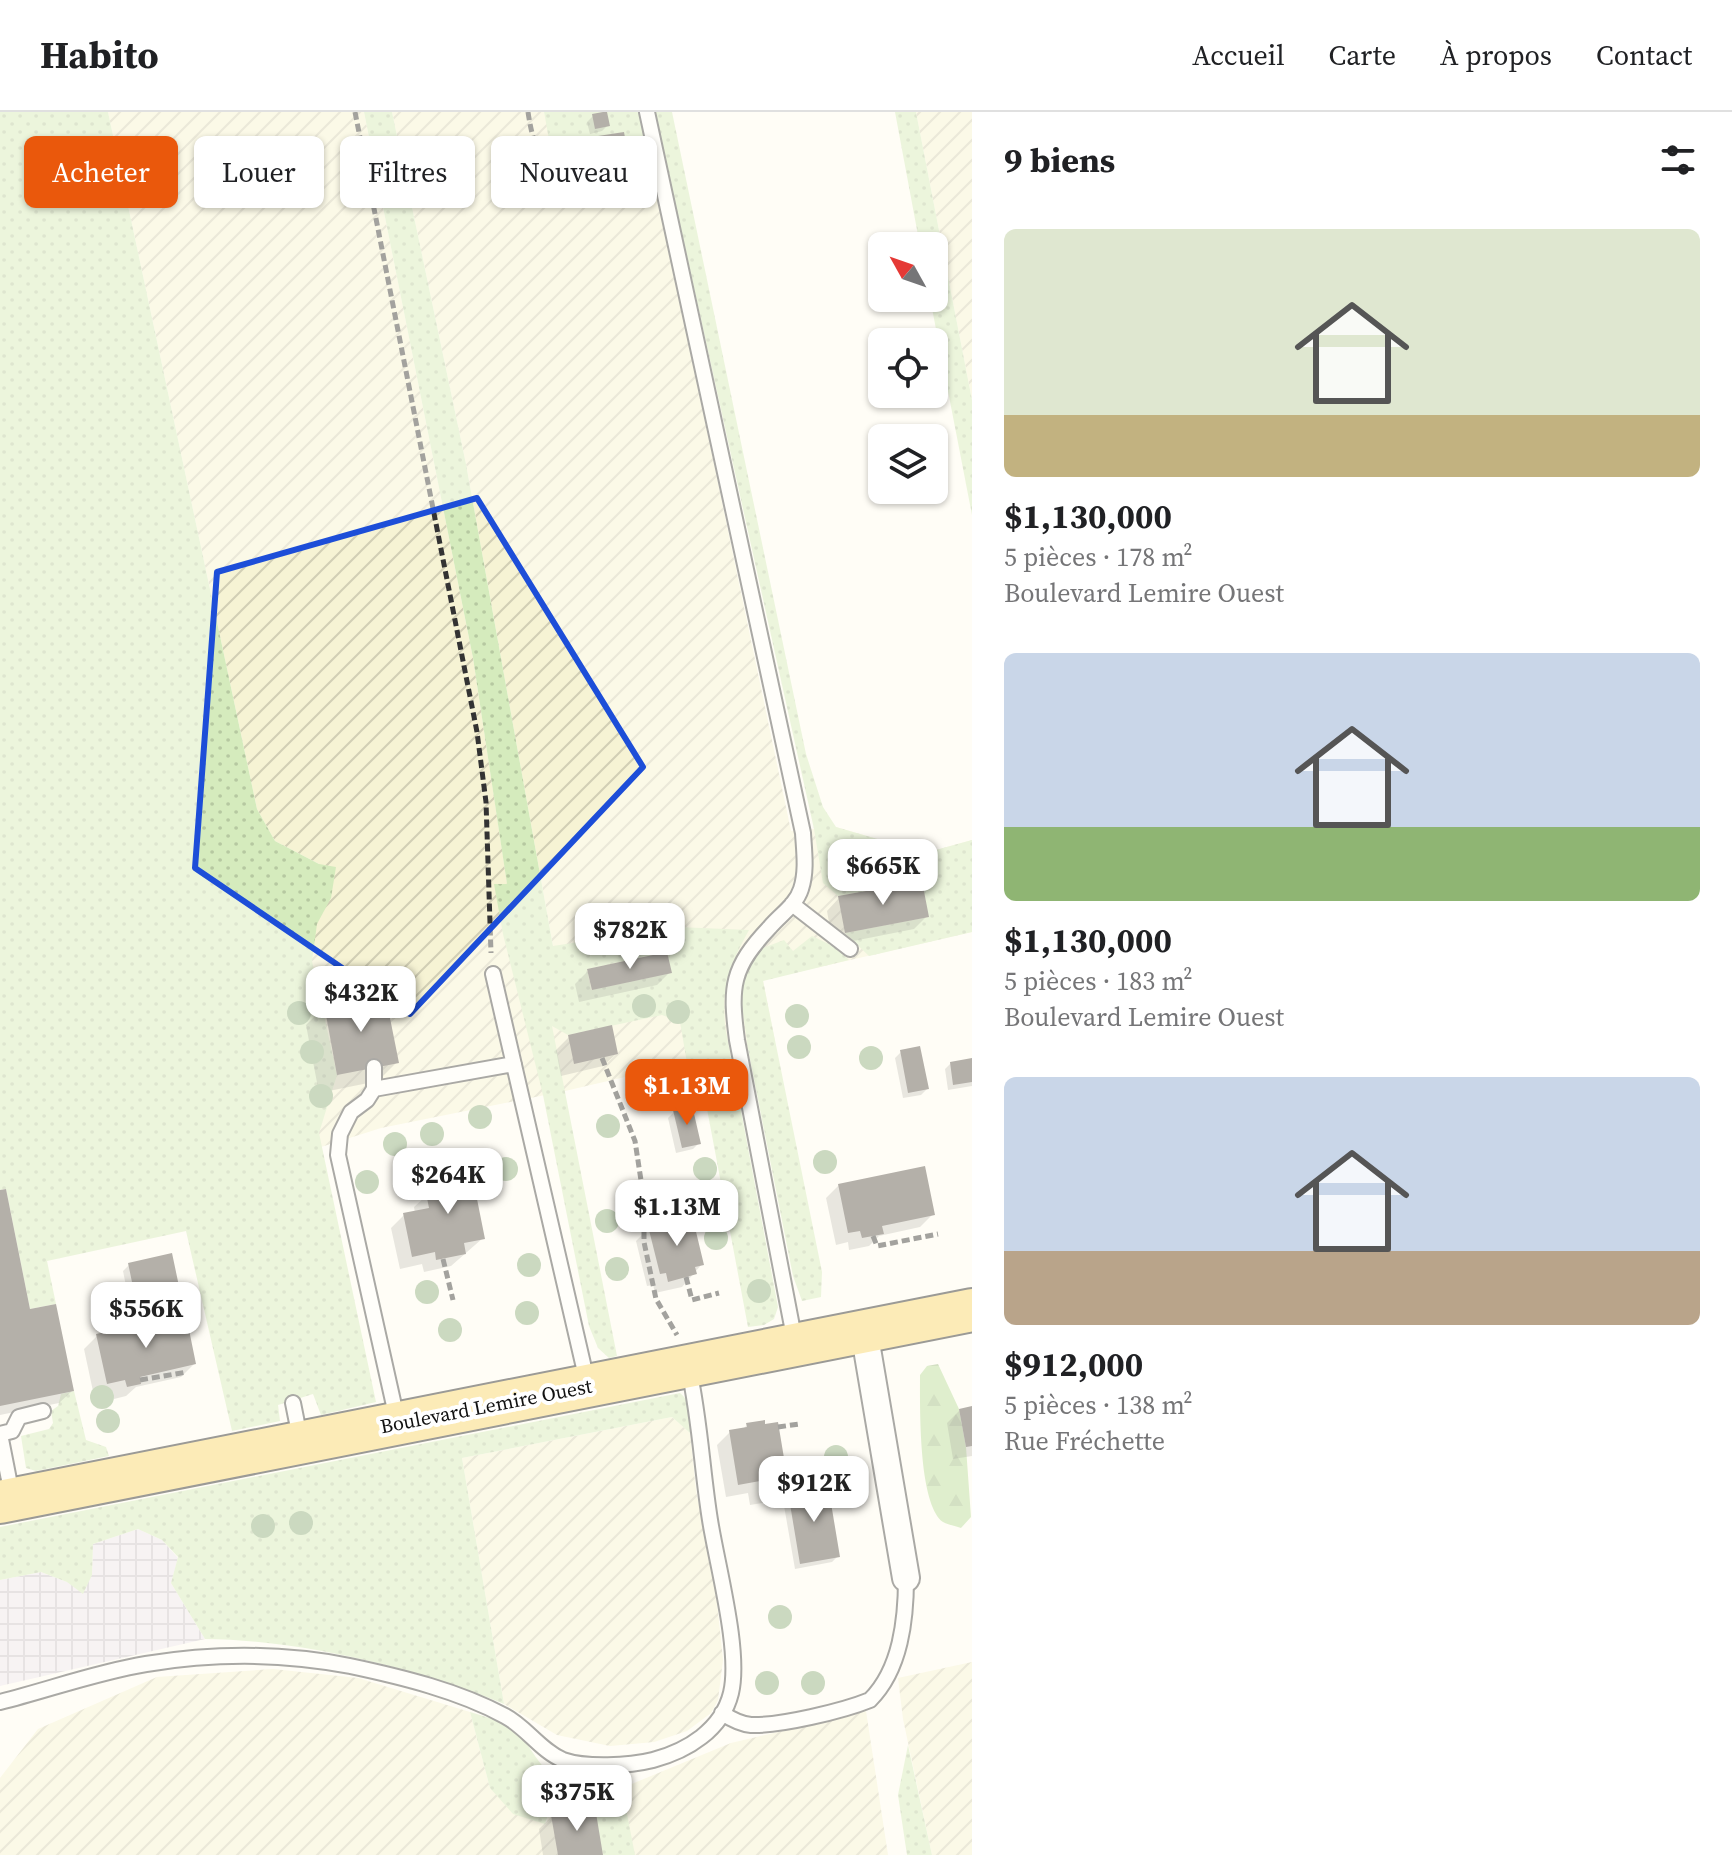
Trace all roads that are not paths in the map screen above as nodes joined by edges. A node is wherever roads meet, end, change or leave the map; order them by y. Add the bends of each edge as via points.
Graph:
1 (647, 112) edge
2 (792, 904) junction
3 (850, 949) dead end
4 (493, 974) road end
5 (514, 1064) junction
6 (374, 1067) dead end
7 (374, 1089) junction
8 (972, 1310) edge
9 (864, 1331) junction
10 (796, 1345) junction
11 (688, 1366) junction
12 (588, 1386) junction
13 (43, 1411) dead end
14 (398, 1424) junction
15 (6, 1500) edge
16 (906, 1578) joint
17 (0, 1702) edge
18 (722, 1713) junction

1 - 2 lane via 803,833 801,891
2 - 3 lane
2 - 10 lane via 752,948 732,992
4 - 5 lane
5 - 7 lane
5 - 12 lane
6 - 7 lane
7 - 14 lane via 351,1112 340,1134 338,1155
8 - 9 main road, Boulevard Lemire Ouest
9 - 10 main road, Boulevard Lemire Ouest
9 - 16 street
10 - 11 main road, Boulevard Lemire Ouest
11 - 12 main road, Boulevard Lemire Ouest
11 - 18 lane via 733,1658 731,1694
12 - 14 main road, Boulevard Lemire Ouest
13 - 15 lane via 19,1417 12,1431 0,1434
14 - 15 main road, Boulevard Lemire Ouest via 297,1423
16 - 18 lane via 906,1615 895,1659 870,1700 753,1725
17 - 18 lane via 144,1664 284,1657 350,1666 467,1698 506,1716 564,1760 618,1765 675,1754 710,1730

